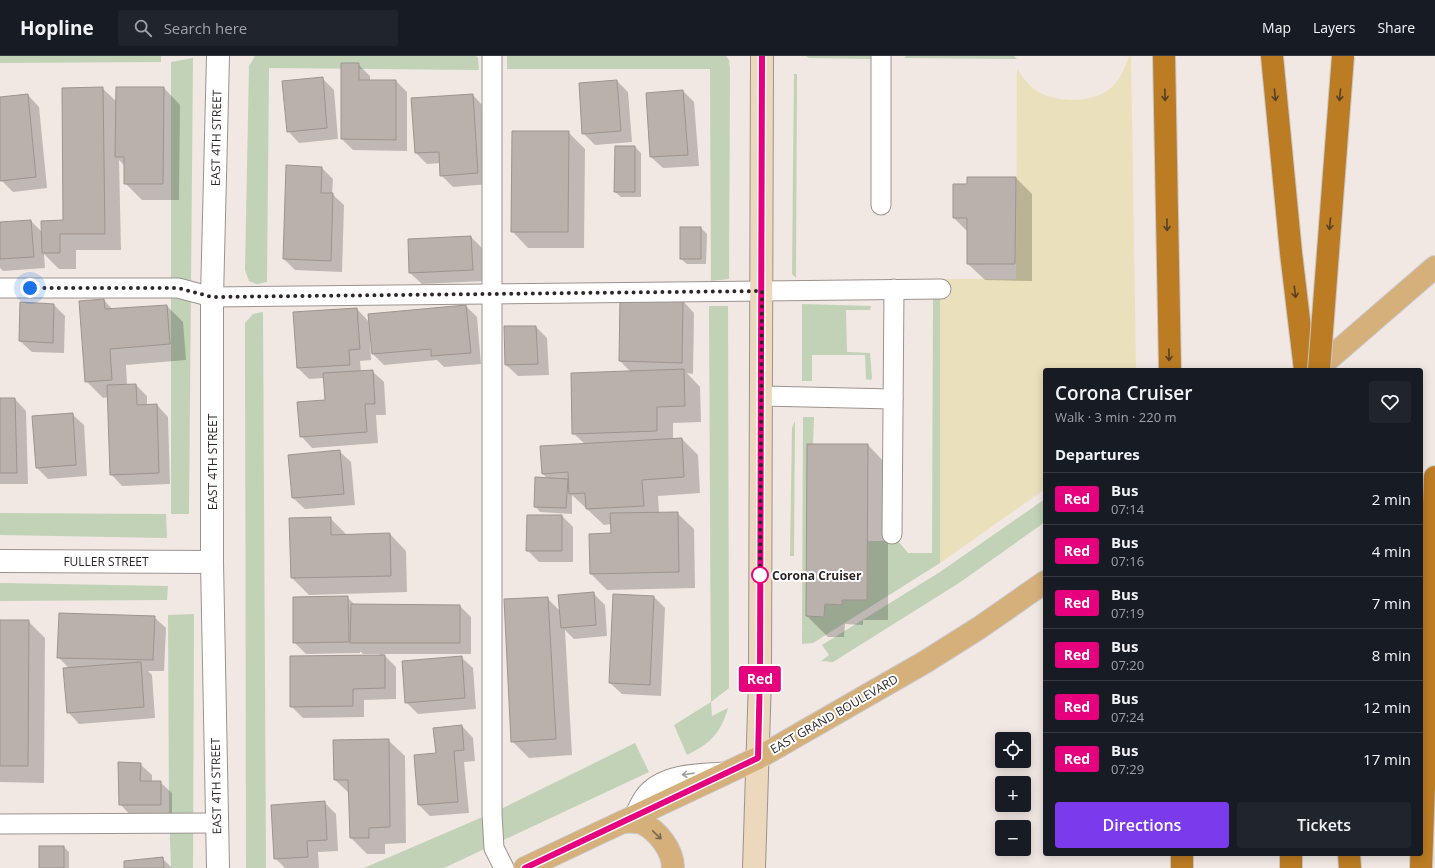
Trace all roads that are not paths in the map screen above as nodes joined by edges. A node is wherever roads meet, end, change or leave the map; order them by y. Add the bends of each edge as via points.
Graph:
1 (218, 56) edge
2 (492, 56) edge
3 (762, 56) edge
4 (881, 56) edge
5 (1164, 56) edge
6 (1272, 56) edge
7 (1343, 56) edge
8 (881, 205) dead end
9 (1435, 267) edge
10 (0, 288) edge
11 (940, 288) dead end
12 (894, 290) junction
13 (762, 291) junction
14 (492, 294) junction
15 (212, 297) junction
16 (1170, 368) edge
17 (1305, 368) edge
18 (1317, 368) edge
19 (1319, 368) edge
20 (761, 396) junction
21 (893, 399) junction
22 (1435, 476) edge
23 (892, 534) dead end
24 (0, 561) edge
25 (212, 562) junction
26 (1043, 583) edge
27 (758, 758) junction
28 (1423, 812) edge
29 (629, 819) junction
30 (217, 823) junction
31 (0, 824) edge
32 (1182, 856) edge
33 (1291, 856) edge
34 (1349, 856) edge
35 (1421, 856) edge
36 (218, 868) edge
37 (504, 868) edge
38 (525, 868) edge
39 (673, 868) edge
40 (754, 868) edge
41 (1182, 868) edge
42 (1291, 868) edge
43 (1350, 868) edge
44 (1421, 868) edge

1 - 15 street, EAST 4TH STREET
2 - 14 lane
3 - 13 street
4 - 8 lane
5 -> 16 highway
6 -> 17 highway
7 -> 18 highway, bridge
9 - 19 main road
10 - 15 lane via 178,288
11 - 12 lane
12 - 13 lane
12 - 21 lane
13 - 14 lane
13 - 20 street
14 - 15 lane
14 - 37 lane via 492,814 494,848
15 - 25 street, EAST 4TH STREET
20 - 21 lane
20 - 27 street
21 - 23 lane
22 - 28 highway
24 - 25 street, FULLER STREET
25 - 30 street, EAST 4TH STREET
26 - 27 main road, EAST GRAND BOULEVARD via 925,662
27 - 29 main road, EAST GRAND BOULEVARD
27 - 40 street
29 - 38 main road, EAST GRAND BOULEVARD
29 -> 39 main road via 657,833 666,845
30 - 31 lane
30 - 36 street, EAST 4TH STREET
32 - 41 highway
33 - 42 highway
34 - 43 highway
35 - 44 highway

